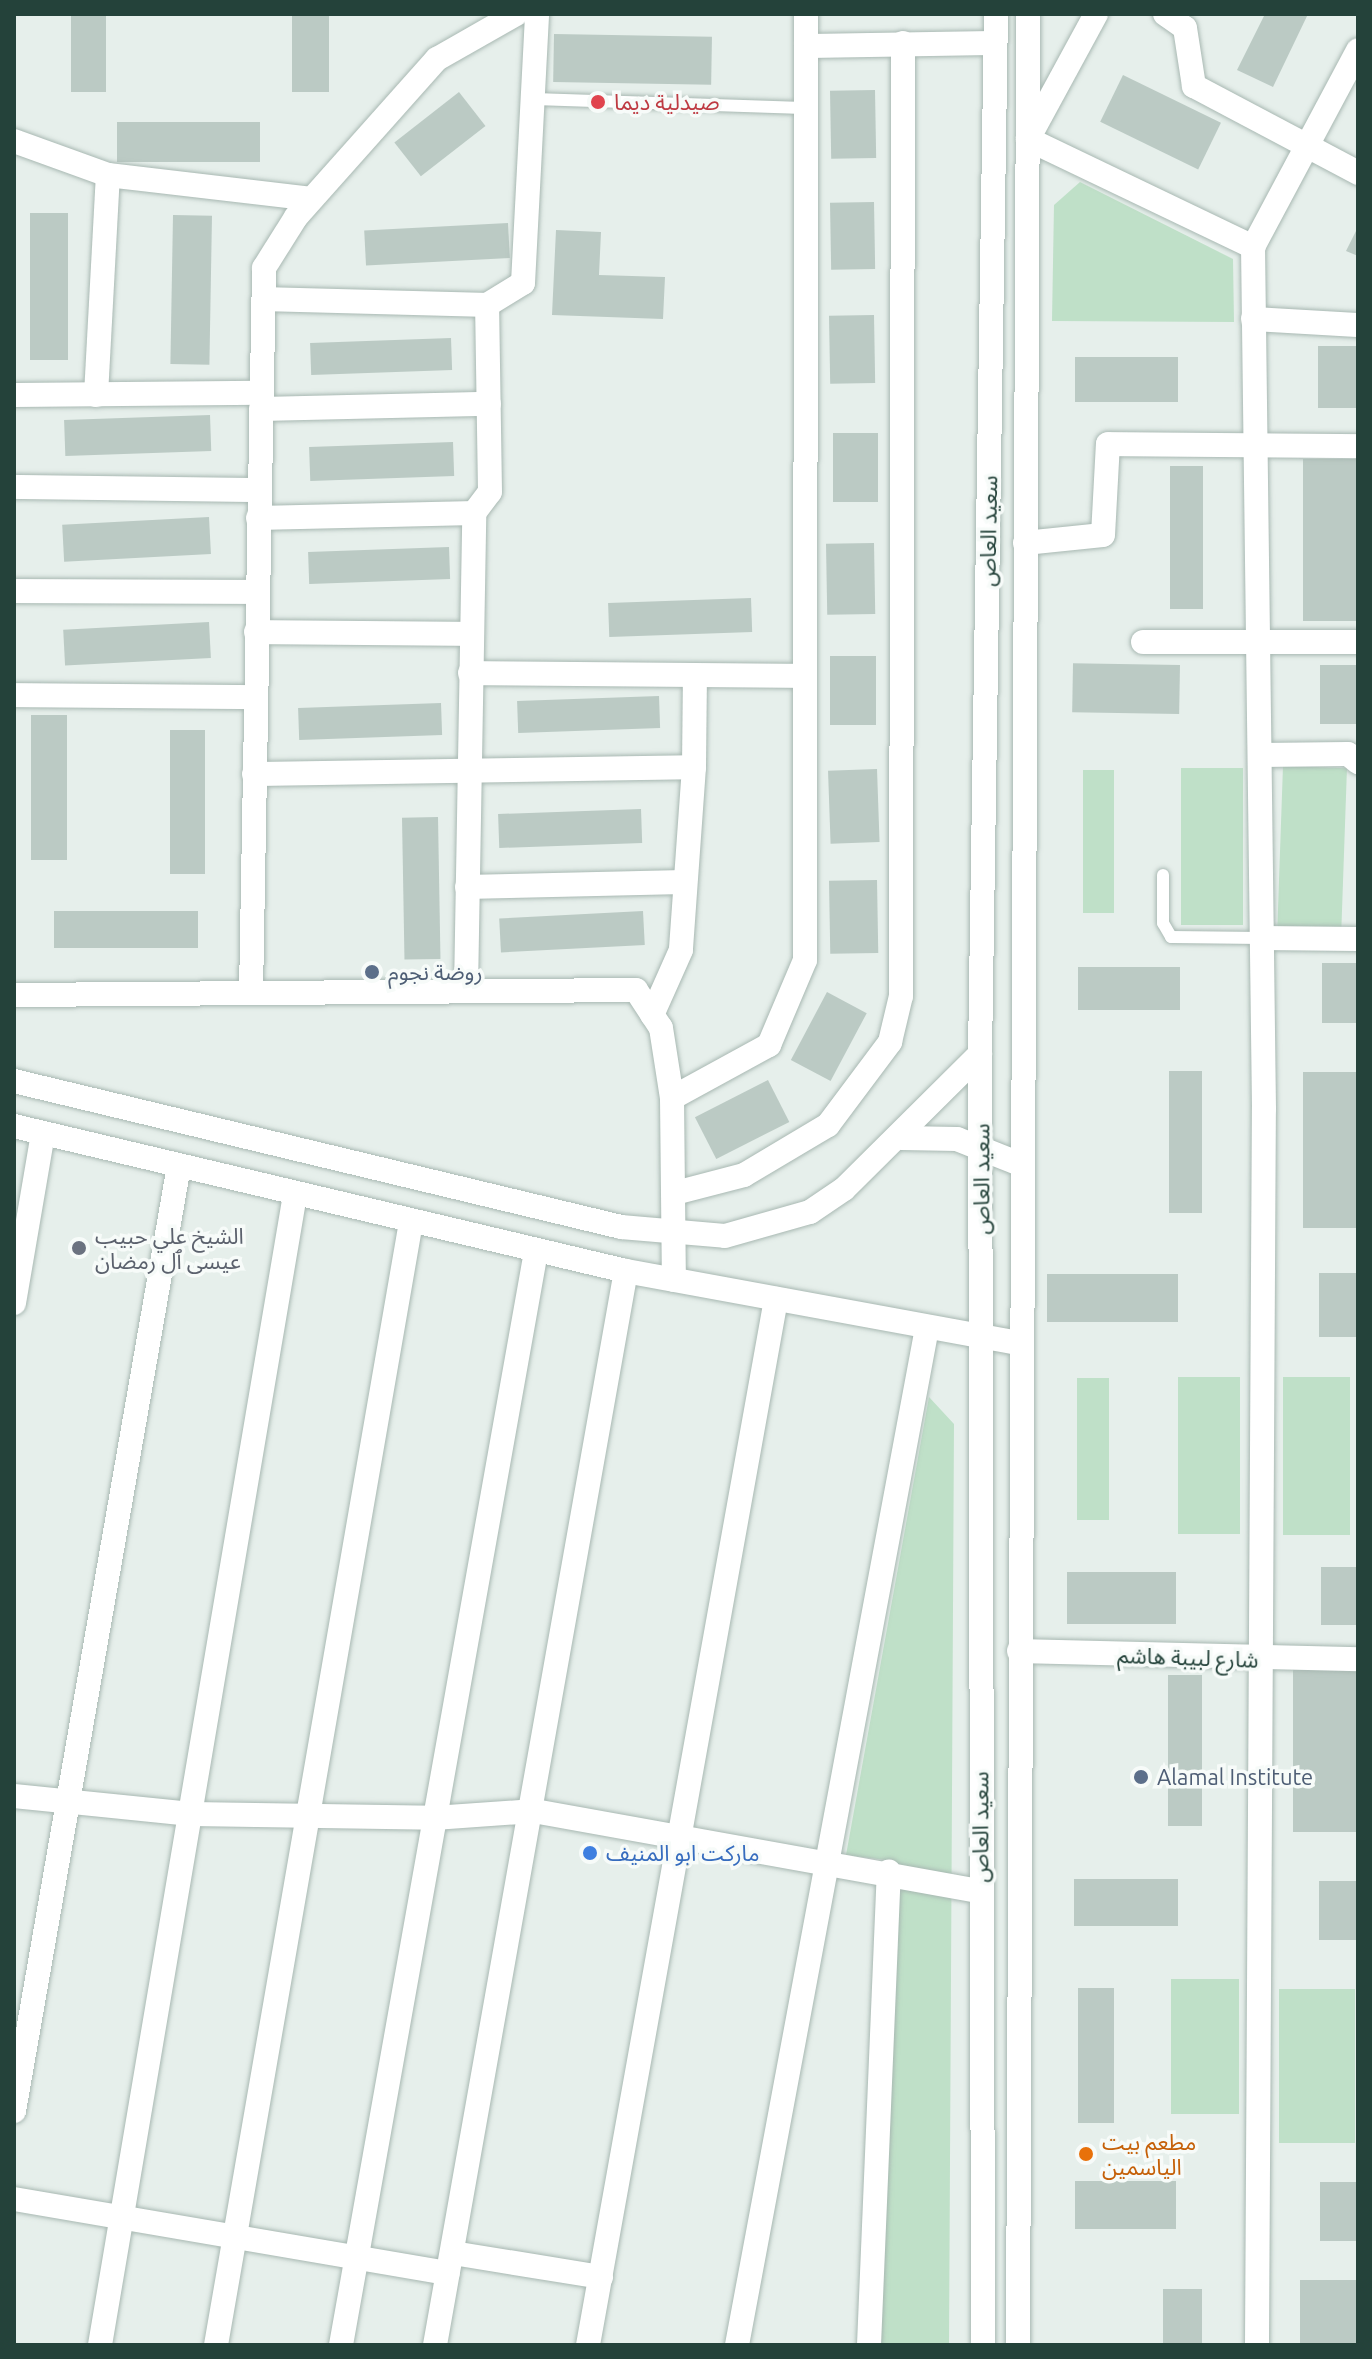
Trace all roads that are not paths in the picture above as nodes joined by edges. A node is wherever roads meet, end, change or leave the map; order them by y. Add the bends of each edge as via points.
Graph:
1 (516, 14) edge
2 (537, 14) edge
3 (806, 14) edge
4 (996, 14) edge
5 (1028, 14) edge
6 (1096, 14) edge
7 (1165, 14) edge
8 (903, 43) junction
9 (995, 43) junction
10 (806, 46) junction
11 (1358, 50) edge
12 (533, 99) junction
13 (805, 108) junction
14 (1028, 139) junction
15 (14, 141) edge
16 (1308, 145) junction
17 (1358, 173) edge
18 (108, 175) junction
19 (312, 199) junction
20 (1253, 247) junction
21 (264, 299) junction
22 (487, 305) junction
23 (1253, 319) junction
24 (1358, 325) edge
25 (14, 395) edge
26 (96, 395) junction
27 (261, 401) junction
28 (489, 404) junction
29 (1257, 443) junction
30 (1358, 446) edge
31 (14, 487) edge
32 (258, 490) junction
33 (474, 513) junction
34 (258, 518) junction
35 (1025, 543) junction
36 (14, 591) edge
37 (257, 592) junction
38 (256, 632) junction
39 (471, 634) junction
40 (1143, 642) dead end
41 (1358, 642) edge
42 (1259, 644) junction
43 (470, 673) junction
44 (695, 675) junction
45 (803, 676) junction
46 (14, 695) edge
47 (255, 697) junction
48 (1260, 755) junction
49 (1358, 762) edge
50 (469, 767) junction
51 (694, 767) junction
52 (254, 774) junction
53 (1163, 875) dead end
54 (683, 882) junction
55 (467, 887) junction
56 (1262, 938) junction
57 (1358, 939) edge
58 (466, 990) junction
59 (251, 993) junction
60 (14, 995) edge
61 (652, 1015) junction
62 (980, 1054) junction
63 (14, 1081) edge
64 (672, 1098) junction
65 (14, 1126) edge
66 (43, 1133) junction
67 (902, 1138) junction
68 (980, 1145) junction
69 (1020, 1164) junction
70 (179, 1166) junction
71 (675, 1193) junction
72 (295, 1194) junction
73 (411, 1222) junction
74 (675, 1236) junction
75 (536, 1251) junction
76 (626, 1271) junction
77 (674, 1280) junction
78 (776, 1299) junction
79 (14, 1303) edge
80 (927, 1328) junction
81 (981, 1337) junction
82 (1019, 1343) junction
83 (1019, 1651) junction
84 (1257, 1659) junction
85 (1358, 1659) edge
86 (14, 1796) edge
87 (67, 1806) junction
88 (534, 1811) junction
89 (312, 1813) junction
90 (191, 1814) junction
91 (434, 1818) junction
92 (680, 1837) junction
93 (827, 1863) junction
94 (889, 1871) junction
95 (980, 1891) junction
96 (14, 2111) edge
97 (14, 2199) edge
98 (122, 2216) junction
99 (236, 2233) junction
100 (357, 2257) junction
101 (450, 2263) junction
102 (601, 2277) junction
103 (100, 2345) edge
104 (216, 2345) edge
105 (341, 2345) edge
106 (435, 2345) edge
107 (588, 2345) edge
108 (737, 2345) edge
109 (869, 2345) edge
110 (983, 2345) edge
111 (1018, 2345) edge
112 (1257, 2345) edge

1 - 19 street via 437,59
2 - 12 street
3 - 10 street
4 - 9 street, سعيد العاص
5 - 14 street
6 - 14 street
7 - 16 street via 1185,28 1194,86
8 - 9 street
8 - 10 street
8 - 71 street via 901,996 890,1042 828,1125 744,1175
9 - 62 street, سعيد العاص
10 - 13 street
11 - 16 street
12 - 13 lane
12 - 22 street via 523,283
13 - 45 street
14 - 20 street
14 - 35 street
15 - 18 street
16 - 17 street
16 - 20 street
18 - 19 street
18 - 26 street
19 - 21 street via 264,268
20 - 23 street
21 - 22 street
21 - 27 street
22 - 28 street
23 - 24 street
23 - 29 street
25 - 26 street
26 - 27 street
27 - 28 street
27 - 32 street
28 - 33 street via 490,492
29 - 30 street
29 - 35 street via 1108,444 1103,535
29 - 42 street
31 - 32 street
32 - 34 street
33 - 34 street
33 - 39 street
34 - 37 street
35 - 69 street
36 - 37 street
37 - 38 street
38 - 39 street
38 - 47 street
39 - 43 street
40 - 42 street
41 - 42 street
42 - 48 street
43 - 44 street
43 - 50 street
44 - 45 street
44 - 51 street
45 - 64 street via 805,960 769,1045
46 - 47 street
47 - 52 street
48 - 49 street via 1348,754
48 - 56 street
50 - 51 street
50 - 52 street
50 - 55 street
51 - 54 street
52 - 59 street
53 - 56 lane via 1163,923 1171,937
54 - 55 street
54 - 61 street via 681,950
55 - 58 street
56 - 57 street
56 - 84 street
58 - 59 street
58 - 61 street via 636,990
59 - 60 street
61 - 64 street
62 - 67 street
62 - 68 street, سعيد العاص
63 - 74 street
64 - 71 street
65 - 66 street
66 - 70 street
66 - 79 street
67 - 68 street
67 - 74 street via 810,1212 769,1228
68 - 69 street
68 - 81 street, سعيد العاص
69 - 82 street
70 - 72 street
70 - 87 street
71 - 74 street
72 - 73 street
72 - 90 street
73 - 75 street
73 - 89 street
74 - 77 street
75 - 76 street
75 - 91 street
76 - 77 street
76 - 88 street
77 - 78 street
78 - 80 street
78 - 92 street
80 - 81 street
80 - 93 street
81 - 82 street
81 - 95 street, سعيد العاص
82 - 83 street
83 - 84 street, شارع لبيبة هاشم
83 - 111 street
84 - 85 street, شارع لبيبة هاشم
84 - 112 street
86 - 87 street
87 - 90 street
87 - 96 street
88 - 91 street
88 - 92 street
88 - 101 street
89 - 90 street
89 - 91 street
89 - 99 street
90 - 98 street
91 - 100 street
92 - 93 street
92 - 102 street
93 - 94 street
93 - 108 street
94 - 95 street
94 - 109 street
95 - 110 street, سعيد العاص
97 - 98 street
98 - 99 street
98 - 103 street
99 - 100 street
99 - 104 street
100 - 101 street
100 - 105 street
101 - 102 street
101 - 106 street
102 - 107 street

